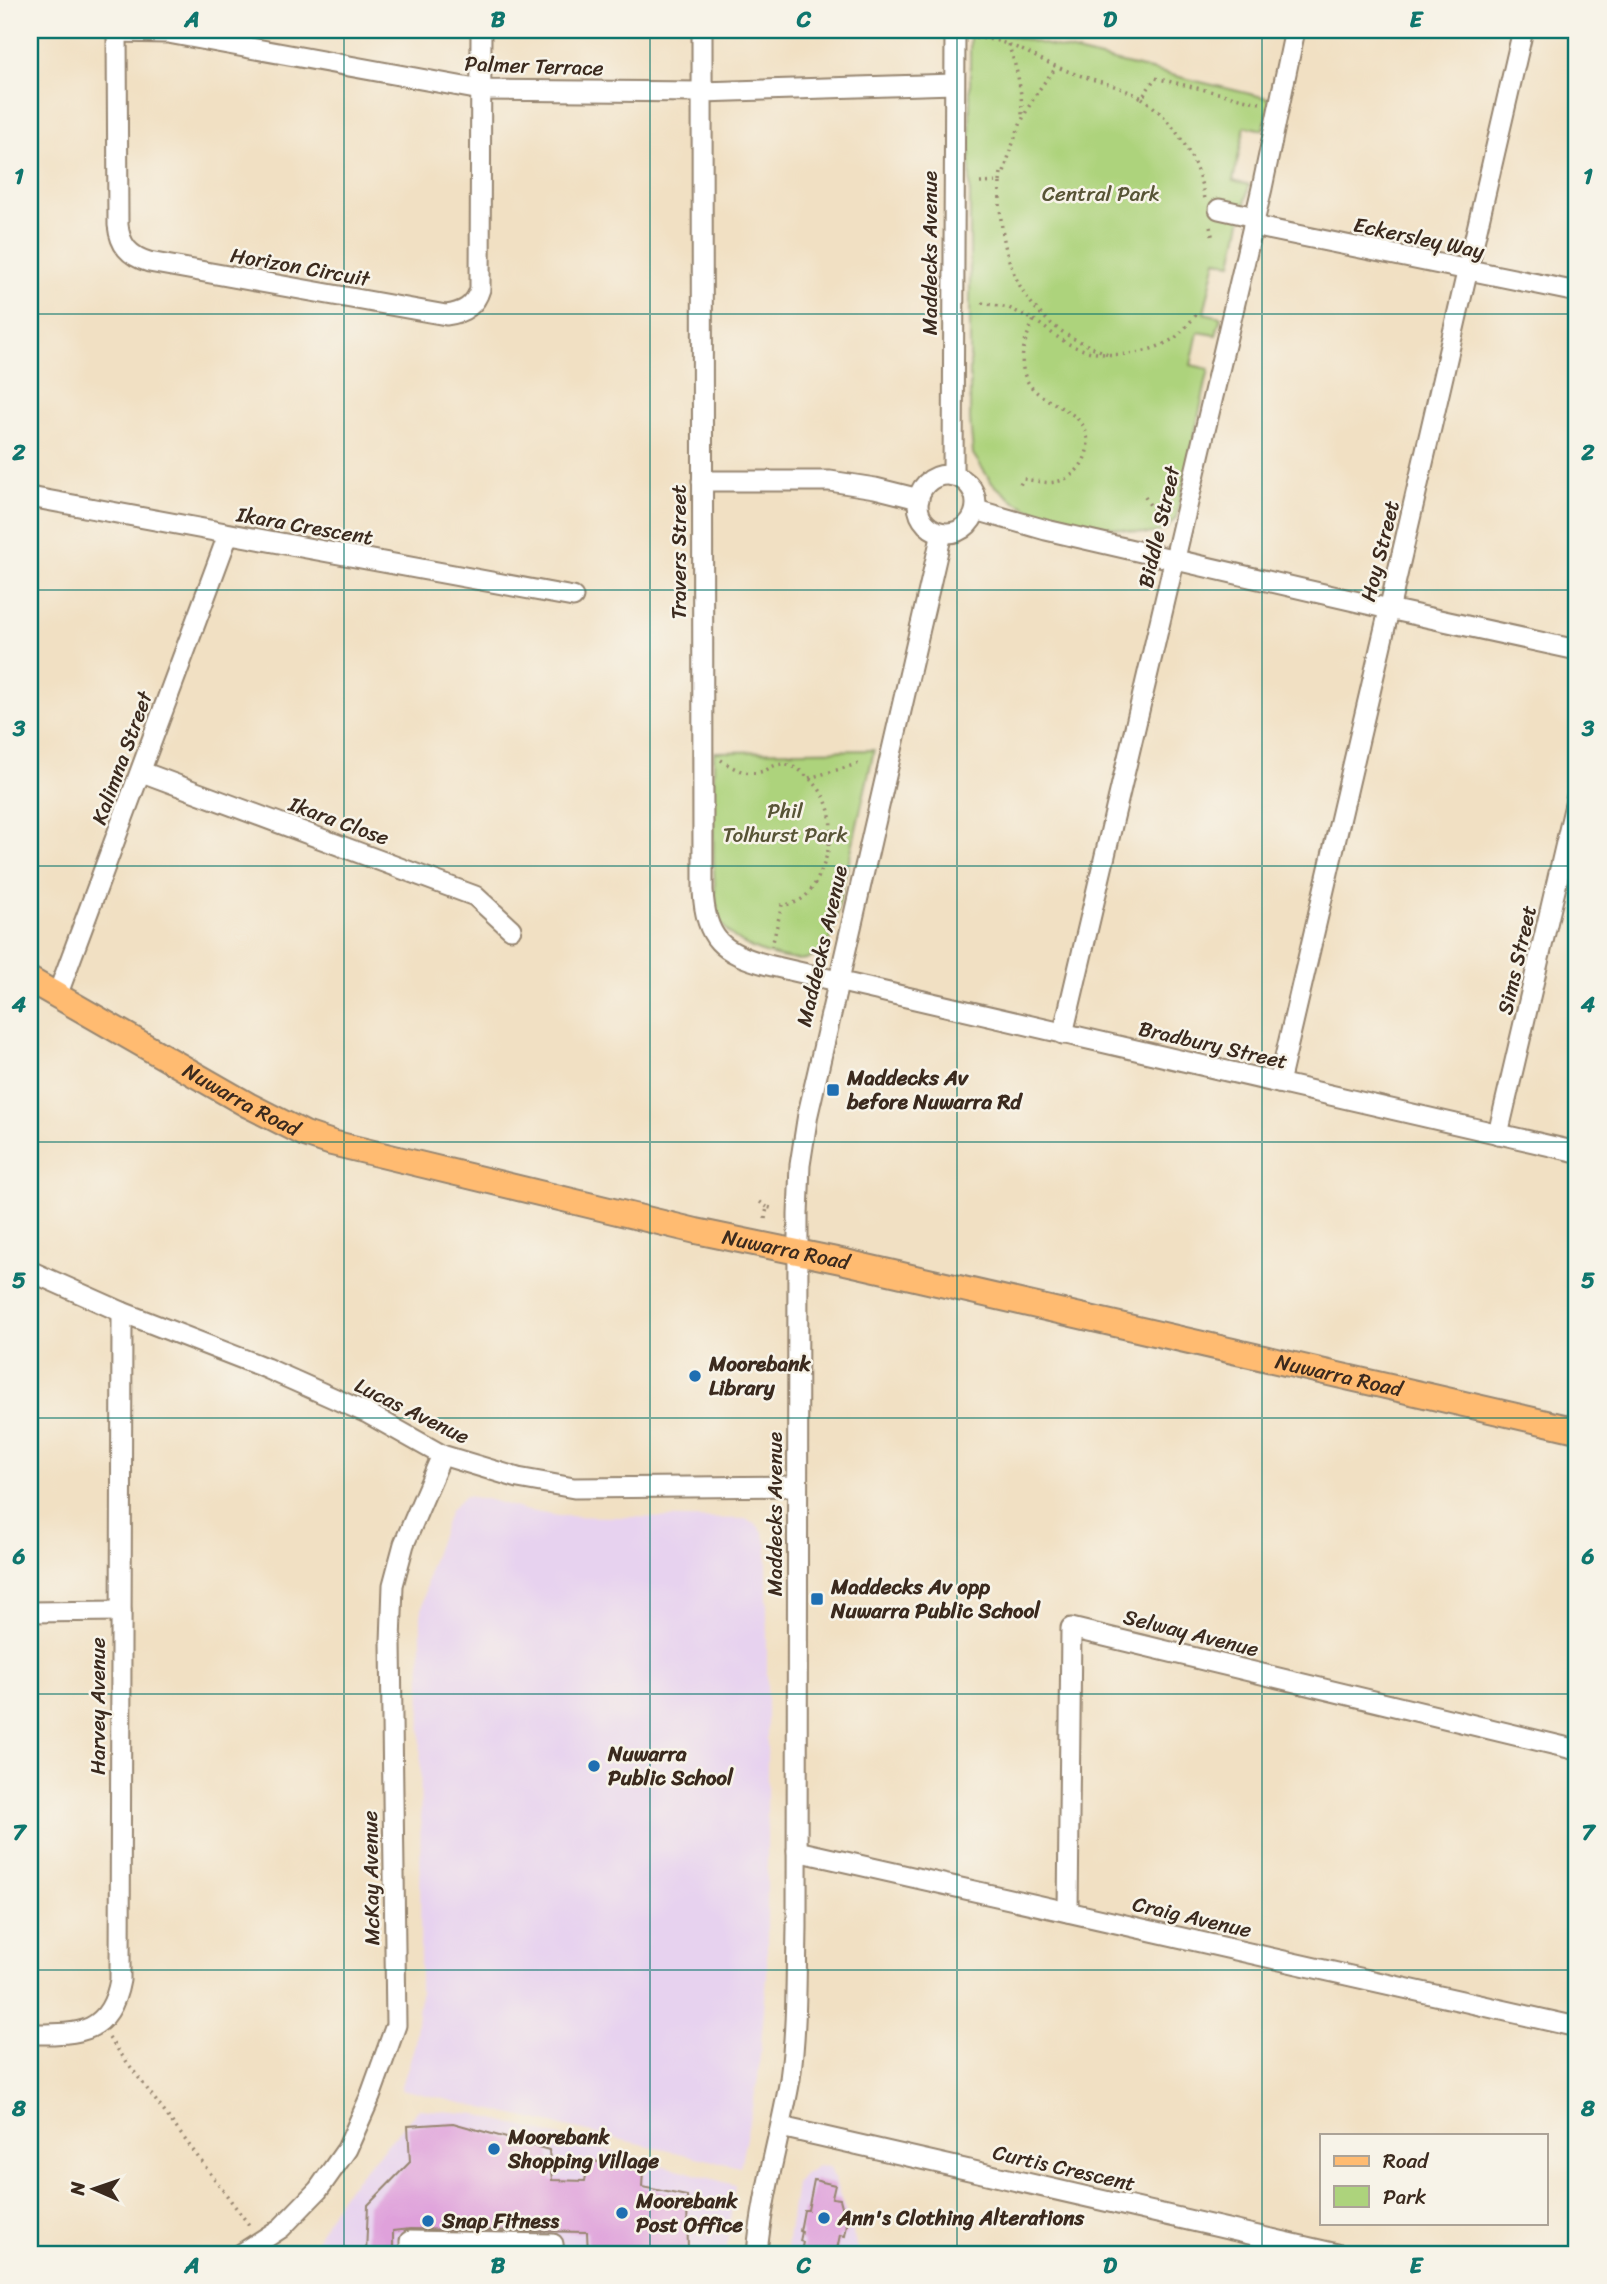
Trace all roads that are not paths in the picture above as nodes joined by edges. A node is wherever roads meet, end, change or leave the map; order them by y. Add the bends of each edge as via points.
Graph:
1 (481, 30) edge
2 (702, 30) edge
3 (1295, 30) edge
4 (1523, 30) edge
5 (117, 31) edge
6 (955, 34) edge
7 (954, 84) junction
8 (481, 90) junction
9 (702, 92) junction
10 (1211, 210) road end
11 (1254, 222) junction
12 (1468, 272) junction
13 (1577, 292) edge
14 (953, 476) junction
15 (702, 481) junction
16 (30, 497) edge
17 (919, 499) junction
18 (975, 510) junction
19 (942, 533) junction
20 (228, 535) junction
21 (1175, 559) junction
22 (573, 597) dead end
23 (1388, 609) junction
24 (1577, 650) edge
25 (142, 772) junction
26 (1577, 796) edge
27 (511, 929) dead end
28 (30, 980) edge
29 (838, 981) junction
30 (57, 996) junction
31 (1063, 1034) junction
32 (1279, 1083) junction
33 (1498, 1134) junction
34 (1577, 1152) edge
35 (798, 1251) junction
36 (30, 1271) edge
37 (122, 1312) junction
38 (1577, 1430) edge
39 (442, 1455) junction
40 (797, 1486) junction
41 (121, 1611) junction
42 (30, 1612) edge
43 (1577, 1750) edge
44 (797, 1851) junction
45 (1068, 1912) junction
46 (1577, 2027) edge
47 (30, 2034) edge
48 (781, 2127) junction
49 (241, 2254) edge
50 (410, 2254) edge
51 (554, 2254) edge
52 (757, 2254) edge
53 (1337, 2254) edge

1 - 8 street
2 - 9 street, Travers Street
3 - 11 street, Biddle Street
4 - 12 street, Hoy Street
5 - 8 street, Palmer Terrace via 168,33
5 - 8 street, Horizon Circuit via 118,225 122,243 133,256 435,315 465,310 480,289
6 - 7 street, Maddecks Avenue
7 - 9 street, Palmer Terrace
7 - 14 street, Maddecks Avenue
8 - 9 street, Palmer Terrace
9 - 15 street, Travers Street
10 - 11 street, Eckersley Way
11 - 12 street, Eckersley Way
11 - 21 street, Biddle Street
12 - 13 street, Eckersley Way
12 - 23 street, Hoy Street
14 - 17 street via 935,478
14 - 18 street via 973,491
15 - 17 street via 830,481
15 - 29 street, Travers Street via 704,912 719,944 733,953
16 - 20 street, Ikara Crescent
17 - 19 street via 921,517
18 - 19 street via 961,530
18 - 21 street
19 - 29 street, Maddecks Avenue
20 - 22 street, Ikara Crescent
20 - 25 street, Kalimna Street
21 - 23 street
21 - 31 street, Biddle Street
23 - 24 street
23 - 32 street, Hoy Street
25 - 27 street, Ikara Close via 475,896
25 - 30 street, Kalimna Street
26 - 33 street, Sims Street
28 - 30 main road, Nuwarra Road
29 - 31 street, Bradbury Street
29 - 35 street, Maddecks Avenue via 803,1138
30 - 35 main road, Nuwarra Road via 304,1134 696,1231
31 - 32 street, Bradbury Street
32 - 33 street, Bradbury Street
33 - 34 street, Bradbury Street
35 - 38 main road, Nuwarra Road
35 - 40 street, Maddecks Avenue
36 - 37 street, Lucas Avenue
37 - 39 street, Lucas Avenue via 367,1413
37 - 41 street, Harvey Avenue
39 - 40 street, Lucas Avenue via 574,1489
39 - 49 street, McKay Avenue via 404,1544 393,1585 396,2025 346,2149 318,2190 281,2228
40 - 44 street, Maddecks Avenue
41 - 42 street
41 - 47 street, Harvey Avenue via 120,1980 115,2003 98,2024 72,2034
43 - 45 street, Selway Avenue via 1071,1628
44 - 45 street, Craig Avenue
44 - 48 street, Maddecks Avenue via 794,2023
45 - 46 street, Craig Avenue
48 - 52 street, Maddecks Avenue
48 - 53 street, Curtis Crescent
50 - 51 street via 410,2241 554,2244

